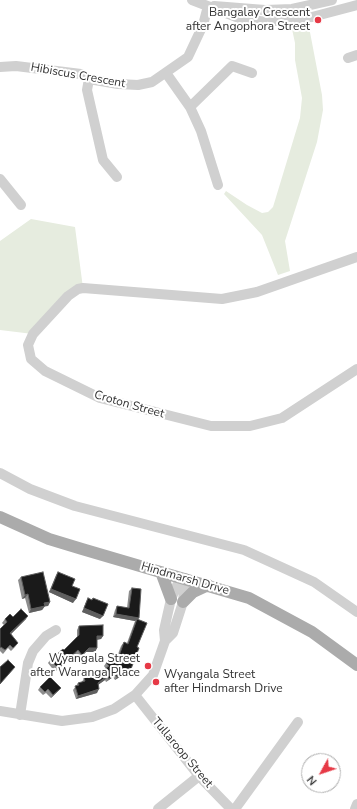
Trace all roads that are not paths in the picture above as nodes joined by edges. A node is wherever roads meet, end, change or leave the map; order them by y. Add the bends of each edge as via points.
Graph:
1 (192, 0) edge
2 (332, 0) edge
3 (357, 5) edge
4 (208, 6) junction
5 (0, 67) edge
6 (166, 73) junction
7 (252, 73) dead end
8 (89, 79) junction
9 (190, 107) junction
10 (117, 177) dead end
11 (0, 178) edge
12 (218, 185) dead end
13 (21, 205) dead end
14 (357, 257) edge
15 (357, 369) edge
16 (0, 473) edge
17 (0, 517) edge
18 (161, 572) junction
19 (185, 578) junction
20 (208, 585) junction
21 (171, 598) junction
22 (183, 602) junction
23 (357, 612) edge
24 (56, 630) dead end
25 (165, 641) junction
26 (357, 665) edge
27 (134, 695) junction
28 (0, 711) edge
29 (20, 715) junction
30 (298, 722) dead end
31 (199, 776) junction
32 (357, 804) edge
33 (158, 809) edge
34 (232, 809) edge
35 (235, 809) edge
36 (355, 809) edge

1 - 4 street
2 - 4 street via 292,9
3 - 4 street via 312,17 266,22 239,18
4 - 6 street, Hibiscus Crescent via 188,57
5 - 8 street, Hibiscus Crescent via 16,66 81,74
6 - 8 street, Hibiscus Crescent via 152,82 138,85
6 - 9 street
7 - 9 street via 232,66
8 - 10 street via 87,90 103,160
9 - 12 street via 201,131
11 - 13 street
14 - 15 street, Croton Street via 257,292 222,300 78,289 68,296 33,334 28,345 31,360 44,371 100,398 211,426 250,426 282,418
16 - 23 street via 30,489 75,506 244,550 314,582
17 - 18 main road, Hindmarsh Drive via 49,539
18 - 19 main road, Hindmarsh Drive
18 - 21 main road
19 - 20 main road, Hindmarsh Drive
19 - 21 street via 178,583
19 - 22 street
20 - 22 main road via 193,592
20 - 26 main road, Hindmarsh Drive via 263,605 312,632
21 - 25 street via 164,630
22 - 25 street via 173,633
24 - 29 street via 46,636 33,651 28,663
25 - 27 street via 153,675
27 - 29 street via 114,709 92,717 62,721
27 - 31 street, Tullaroop Street
28 - 29 street
30 - 35 street
31 - 33 street
31 - 34 street, Tullaroop Street
32 - 36 street

